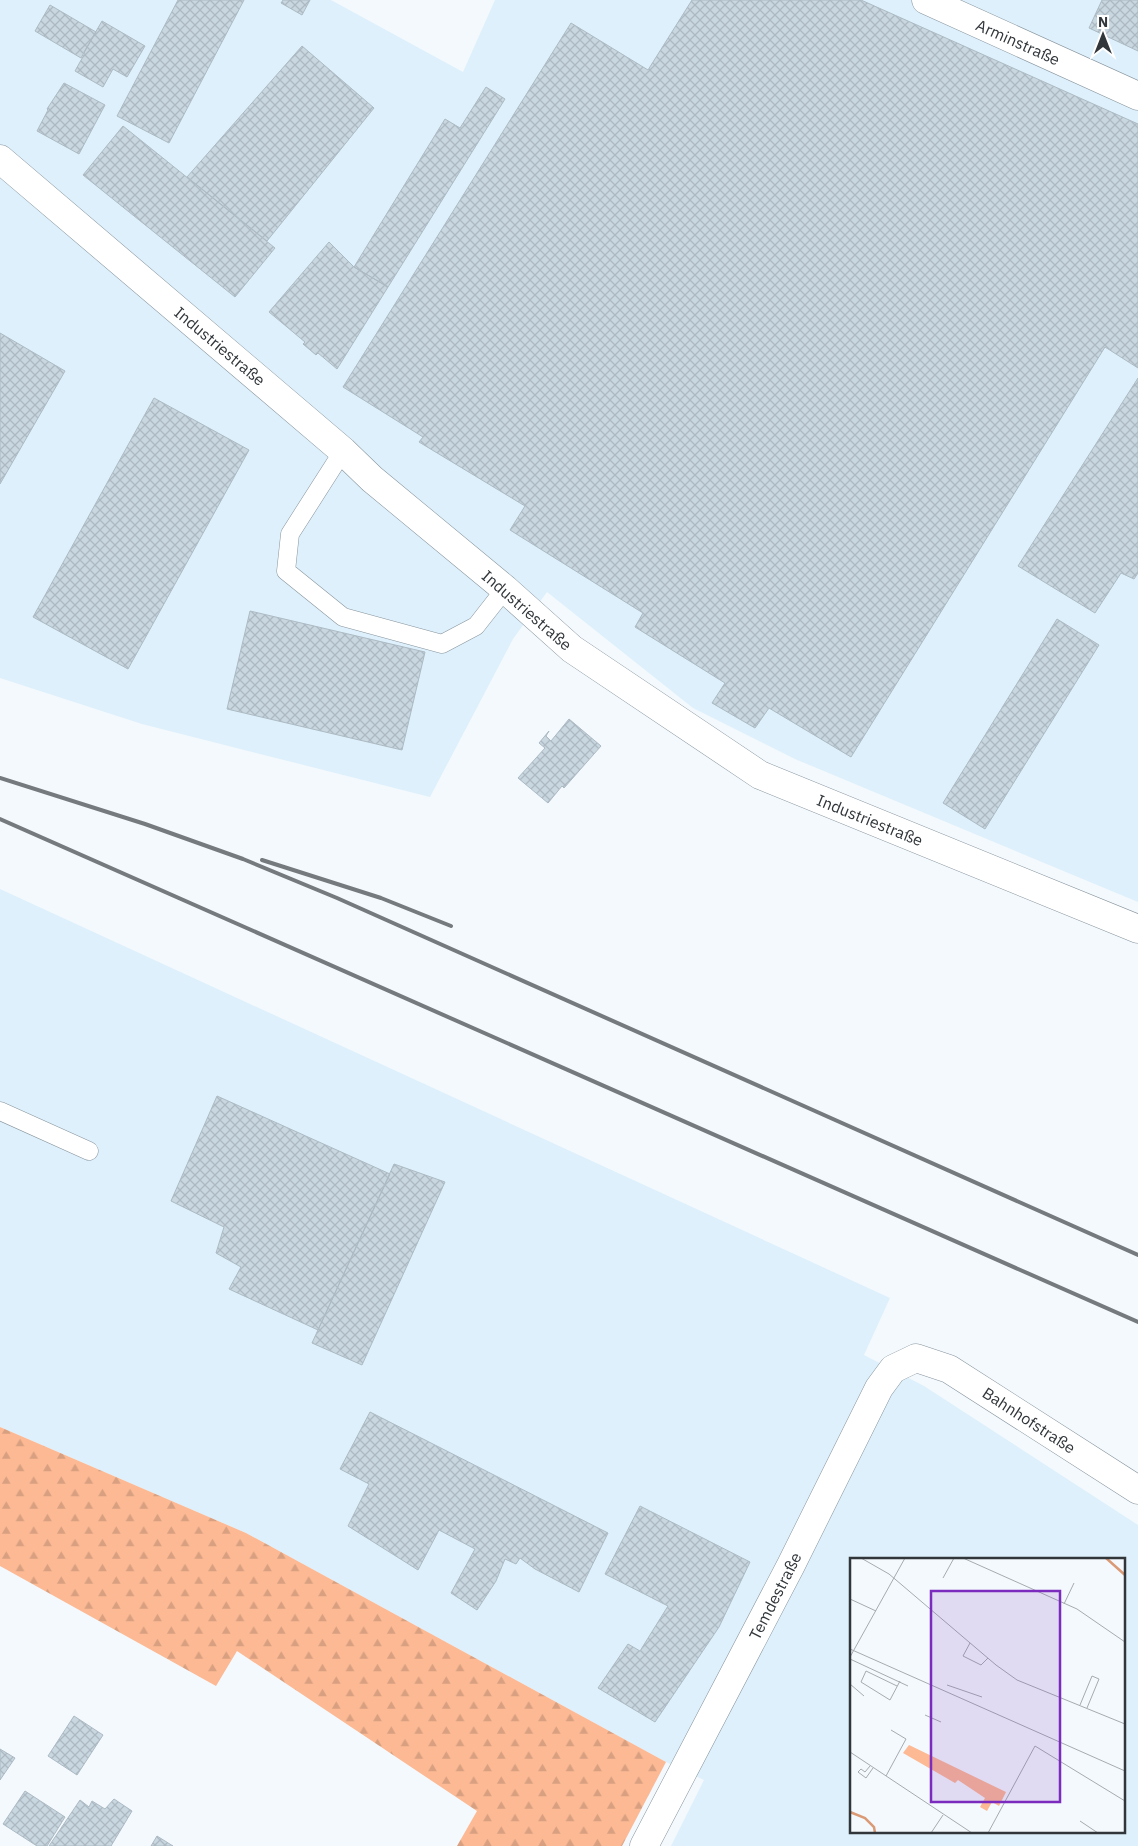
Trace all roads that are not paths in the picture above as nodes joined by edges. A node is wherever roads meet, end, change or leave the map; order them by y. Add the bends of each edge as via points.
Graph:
1 (926, 0) edge
2 (1138, 96) edge
3 (0, 159) edge
4 (343, 451) junction
5 (505, 589) junction
6 (1138, 929) edge
7 (0, 1111) edge
8 (89, 1151) dead end
9 (916, 1358) joint
10 (1138, 1490) edge
11 (644, 1846) edge

1 - 2 street, Arminstraße
3 - 4 street, Industriestraße
4 - 5 street, Industriestraße via 372,479
4 - 5 lane via 290,534 286,571 343,617 442,644 476,626
5 - 6 street, Industriestraße via 572,649 760,775
7 - 8 lane
9 - 10 street, Bahnhofstraße via 949,1369
9 - 11 street, Temdestraße via 893,1369 879,1388 792,1565

